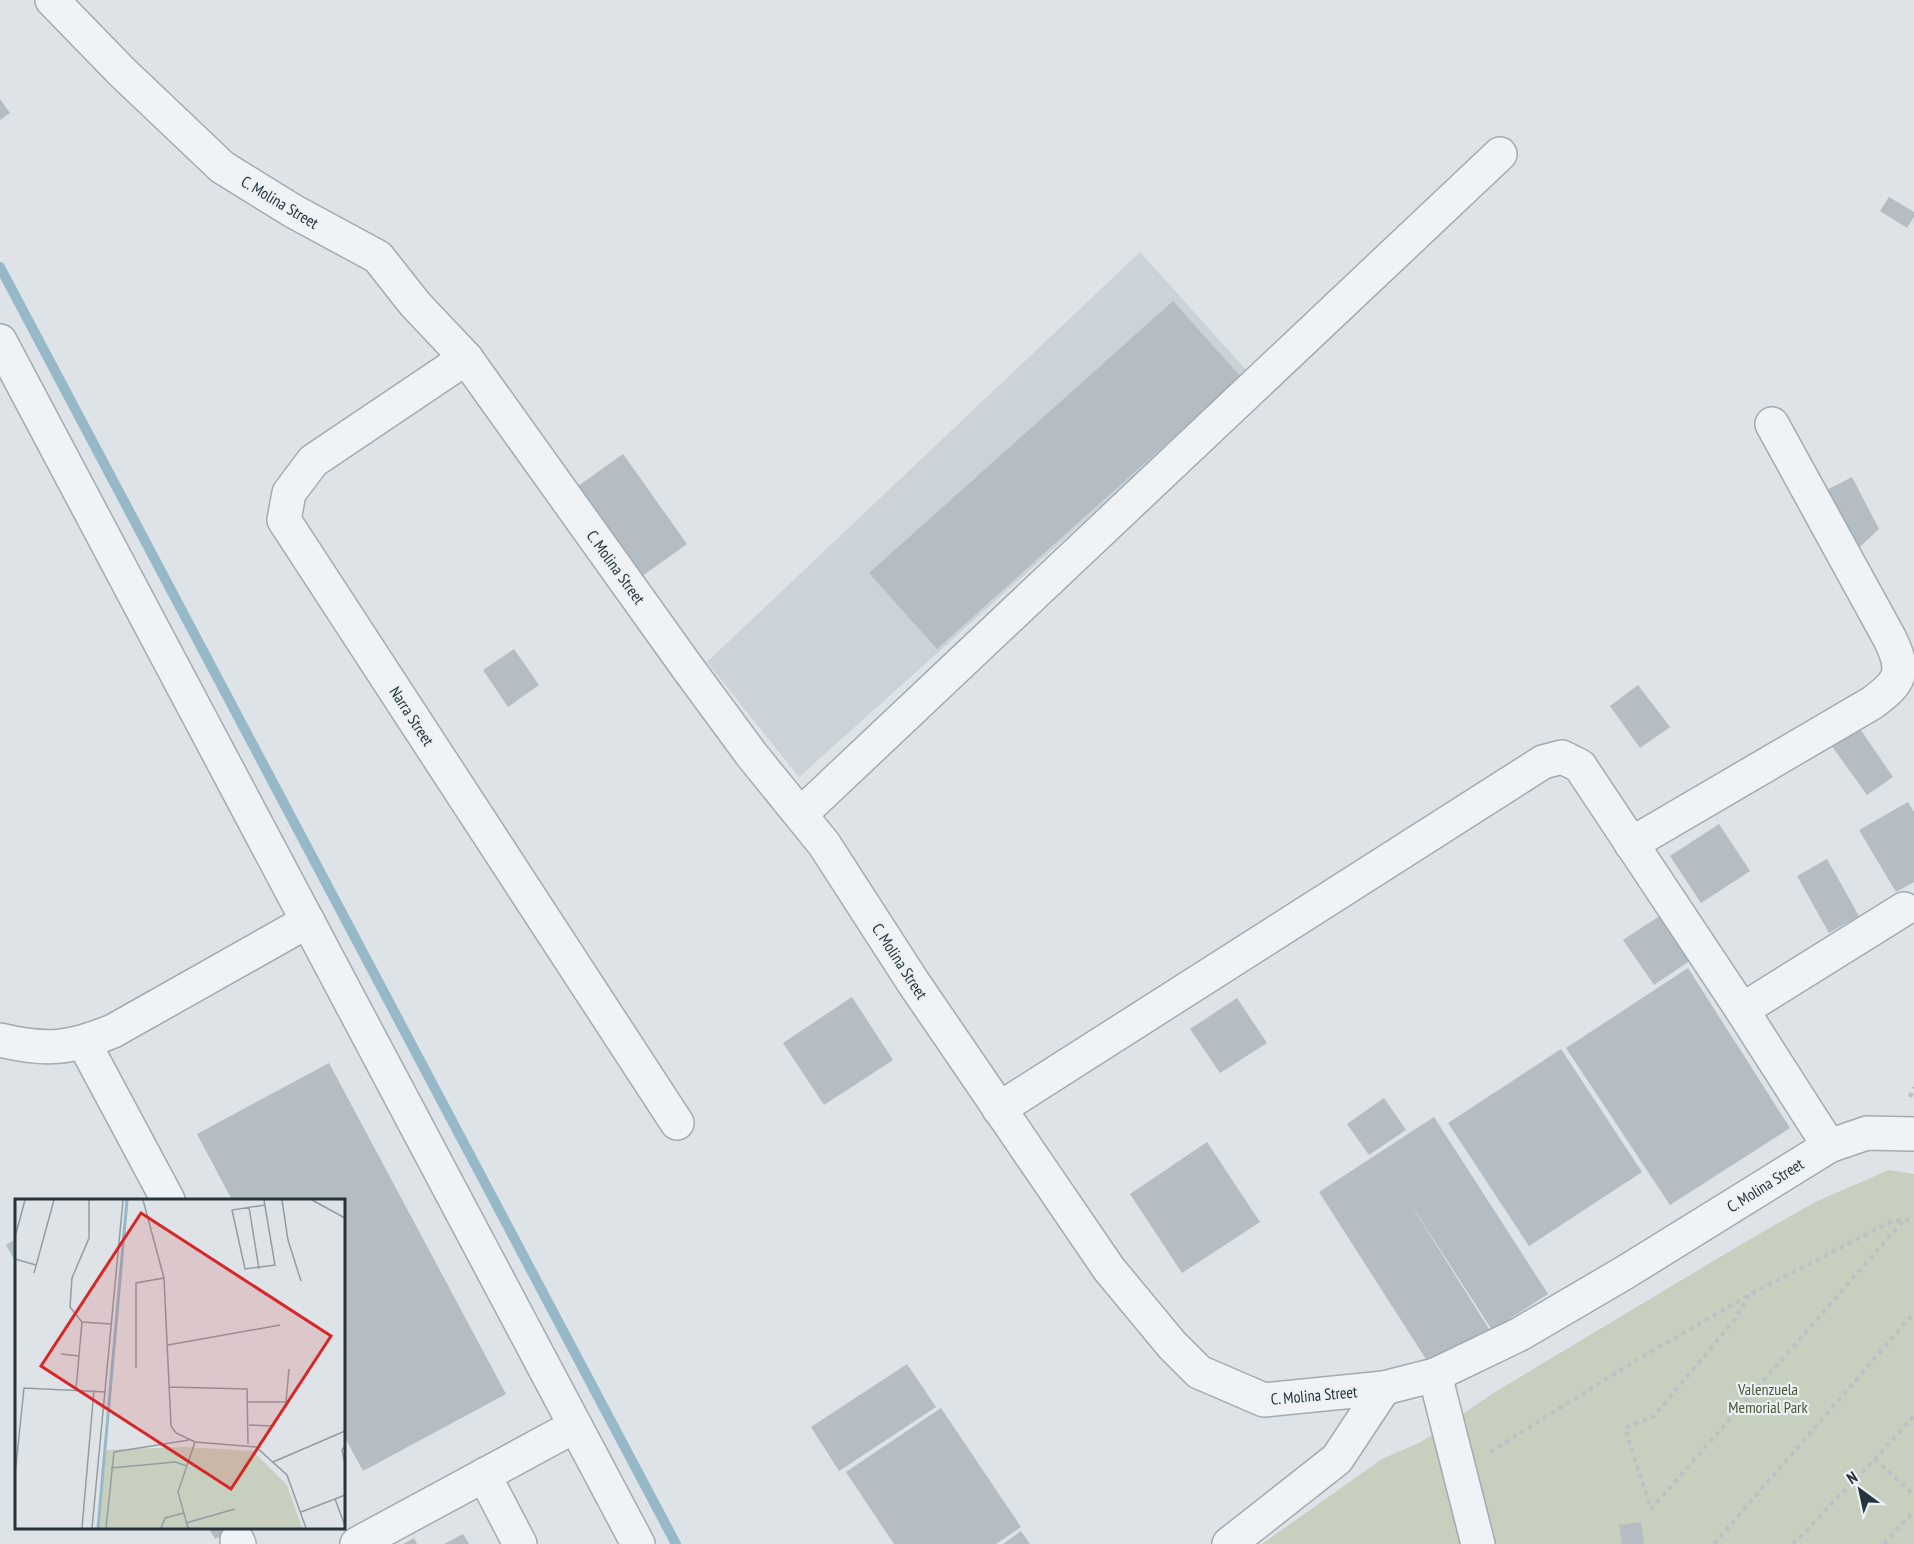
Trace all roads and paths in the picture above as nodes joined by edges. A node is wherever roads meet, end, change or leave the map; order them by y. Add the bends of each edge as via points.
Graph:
1 (52, 0) edge
2 (1500, 154) dead end
3 (0, 341) edge
4 (466, 358) junction
5 (1772, 424) dead end
6 (801, 814) junction
7 (1631, 844) junction
8 (1904, 909) dead end
9 (308, 921) junction
10 (1742, 1010) junction
11 (0, 1040) edge
12 (84, 1043) junction
13 (999, 1109) junction
14 (677, 1123) dead end
15 (1914, 1134) edge
16 (1829, 1146) junction
17 (167, 1199) edge
18 (1904, 1220) junction
19 (1914, 1220) edge
20 (1749, 1295) junction
21 (1914, 1314) edge
22 (1435, 1375) junction
23 (1384, 1388) junction
24 (1914, 1416) edge
25 (575, 1426) junction
26 (1875, 1460) junction
27 (1458, 1471) junction
28 (484, 1475) junction
29 (1914, 1495) edge
30 (1914, 1511) edge
31 (343, 1529) edge
32 (351, 1544) edge
33 (357, 1544) edge
34 (520, 1544) edge
35 (638, 1544) edge
36 (1229, 1544) edge
37 (1478, 1544) edge
38 (1713, 1544) edge
39 (1794, 1544) edge
40 (1884, 1544) edge

1 - 4 street, C. Molina Street via 222,167 378,257
2 - 6 street
3 - 9 street
4 - 6 street, C. Molina Street via 687,667
4 - 14 street, Narra Street via 313,461 289,493 284,520
5 - 7 street via 1899,656 1900,673 1889,690 1872,703
6 - 13 street, C. Molina Street
7 - 10 street
7 - 13 street via 1580,766 1562,757 1543,762
8 - 10 street
9 - 12 street via 113,1031
9 - 25 street
10 - 16 street
11 - 12 street via 26,1046
12 - 17 street
13 - 23 street, C. Molina Street via 1109,1269 1199,1372 1264,1400
15 - 16 street, C. Molina Street via 1867,1133
16 - 22 street, C. Molina Street via 1520,1334
18 - 19 path
18 - 20 path via 1892,1221
18 - 20 path via 1650,1509 1625,1428 1654,1416 1735,1319
20 - 27 path
21 - 38 path
22 - 23 street, C. Molina Street
22 - 27 street
23 - 36 street via 1337,1459
24 - 26 path
25 - 28 street
25 - 35 street
26 - 29 path
26 - 39 path
27 - 37 street
28 - 33 street
28 - 34 street
30 - 40 path
31 - 32 street

